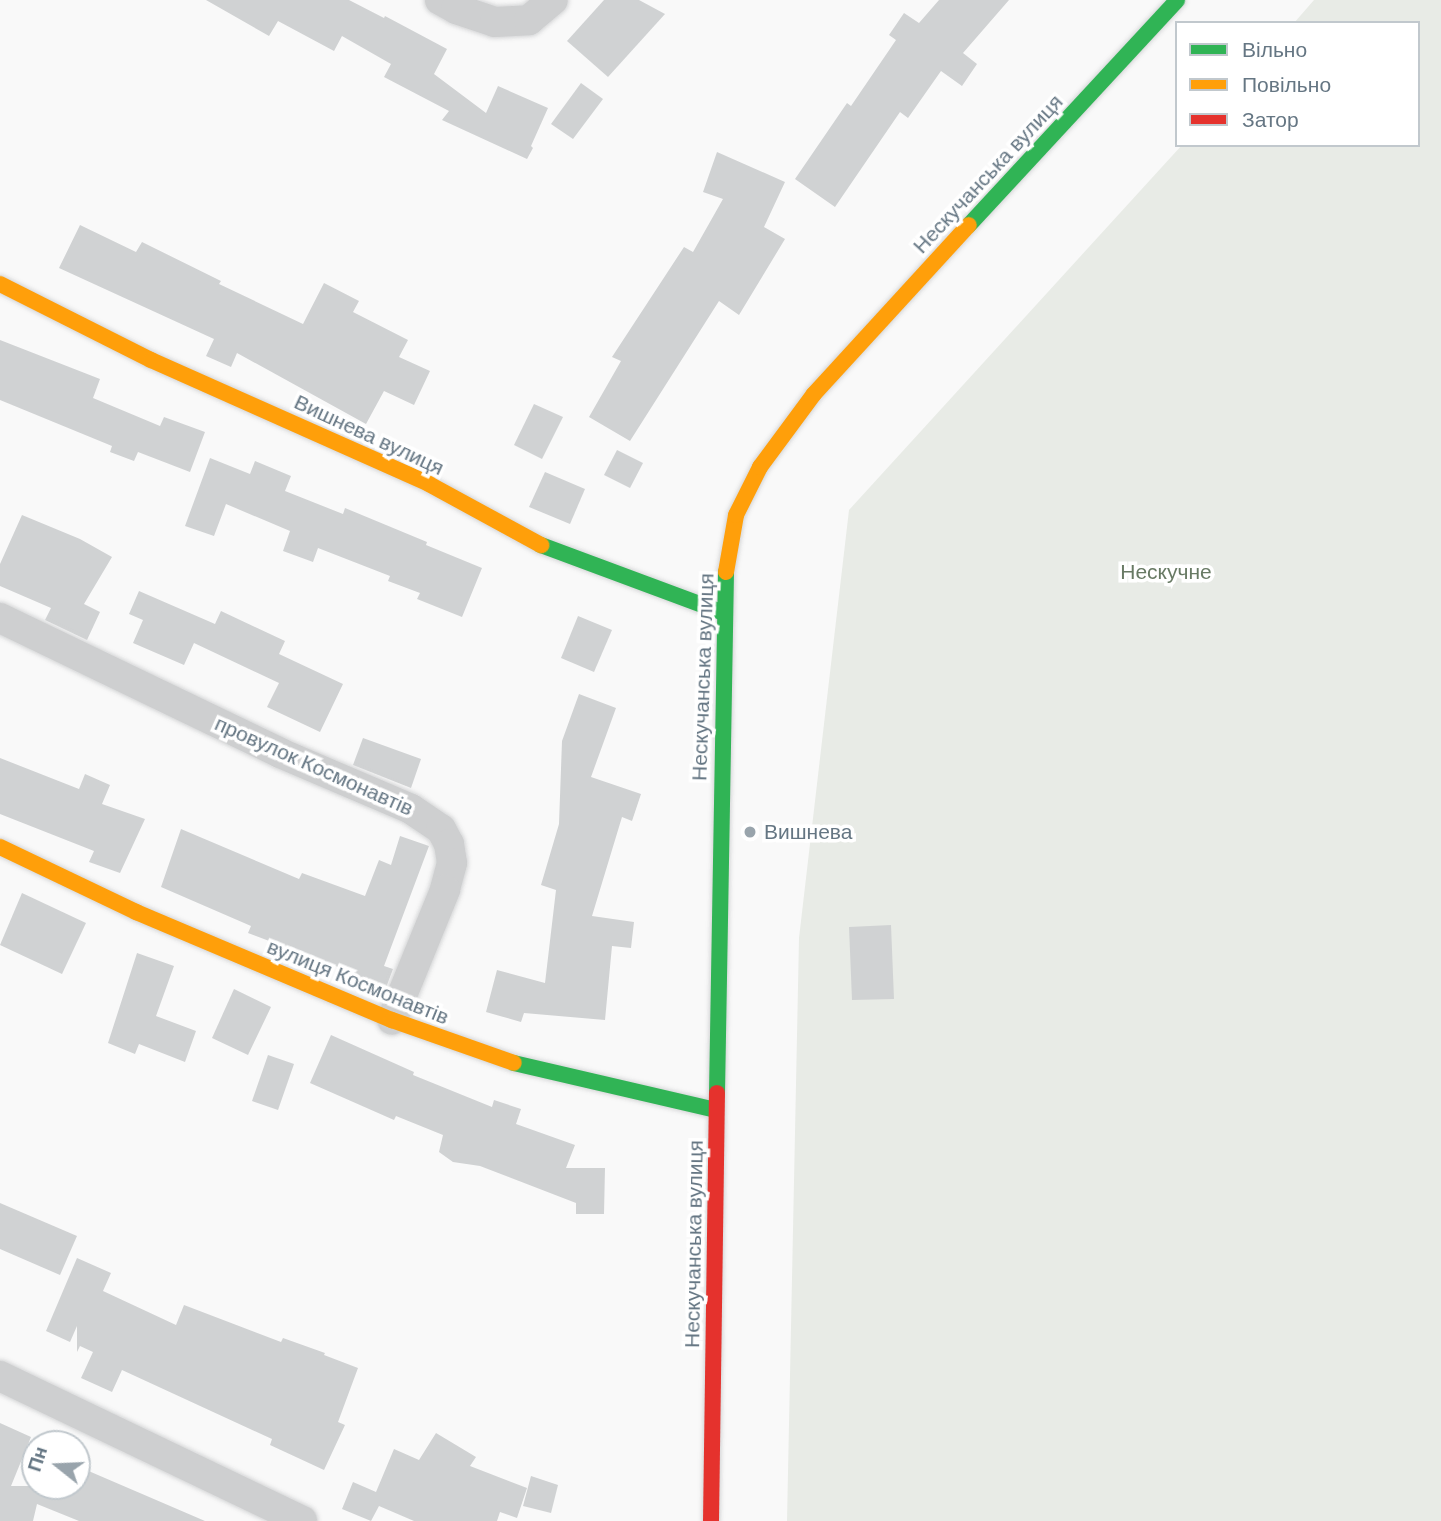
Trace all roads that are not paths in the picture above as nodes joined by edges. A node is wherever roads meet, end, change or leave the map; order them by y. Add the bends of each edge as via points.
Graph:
1 (440, 0) edge
2 (553, 0) edge
3 (1177, 0) edge
4 (0, 284) edge
5 (724, 613) junction
6 (0, 618) edge
7 (0, 847) edge
8 (392, 1020) junction
9 (716, 1110) junction
10 (0, 1376) edge
11 (302, 1521) edge
12 (712, 1521) edge

1 - 2 street via 495,22 529,20
3 - 5 street, Нескучанська вулиця via 814,394 768,456 736,515
4 - 5 street, Вишнева вулиця via 151,360 429,484 522,537
5 - 9 street, Нескучанська вулиця
6 - 8 street, провулок Космонавтів via 280,753 391,799 441,829 452,863
7 - 8 street, вулиця Космонавтів via 136,912
8 - 9 street, вулиця Космонавтів via 495,1059
9 - 12 street, Нескучанська вулиця
10 - 11 street

